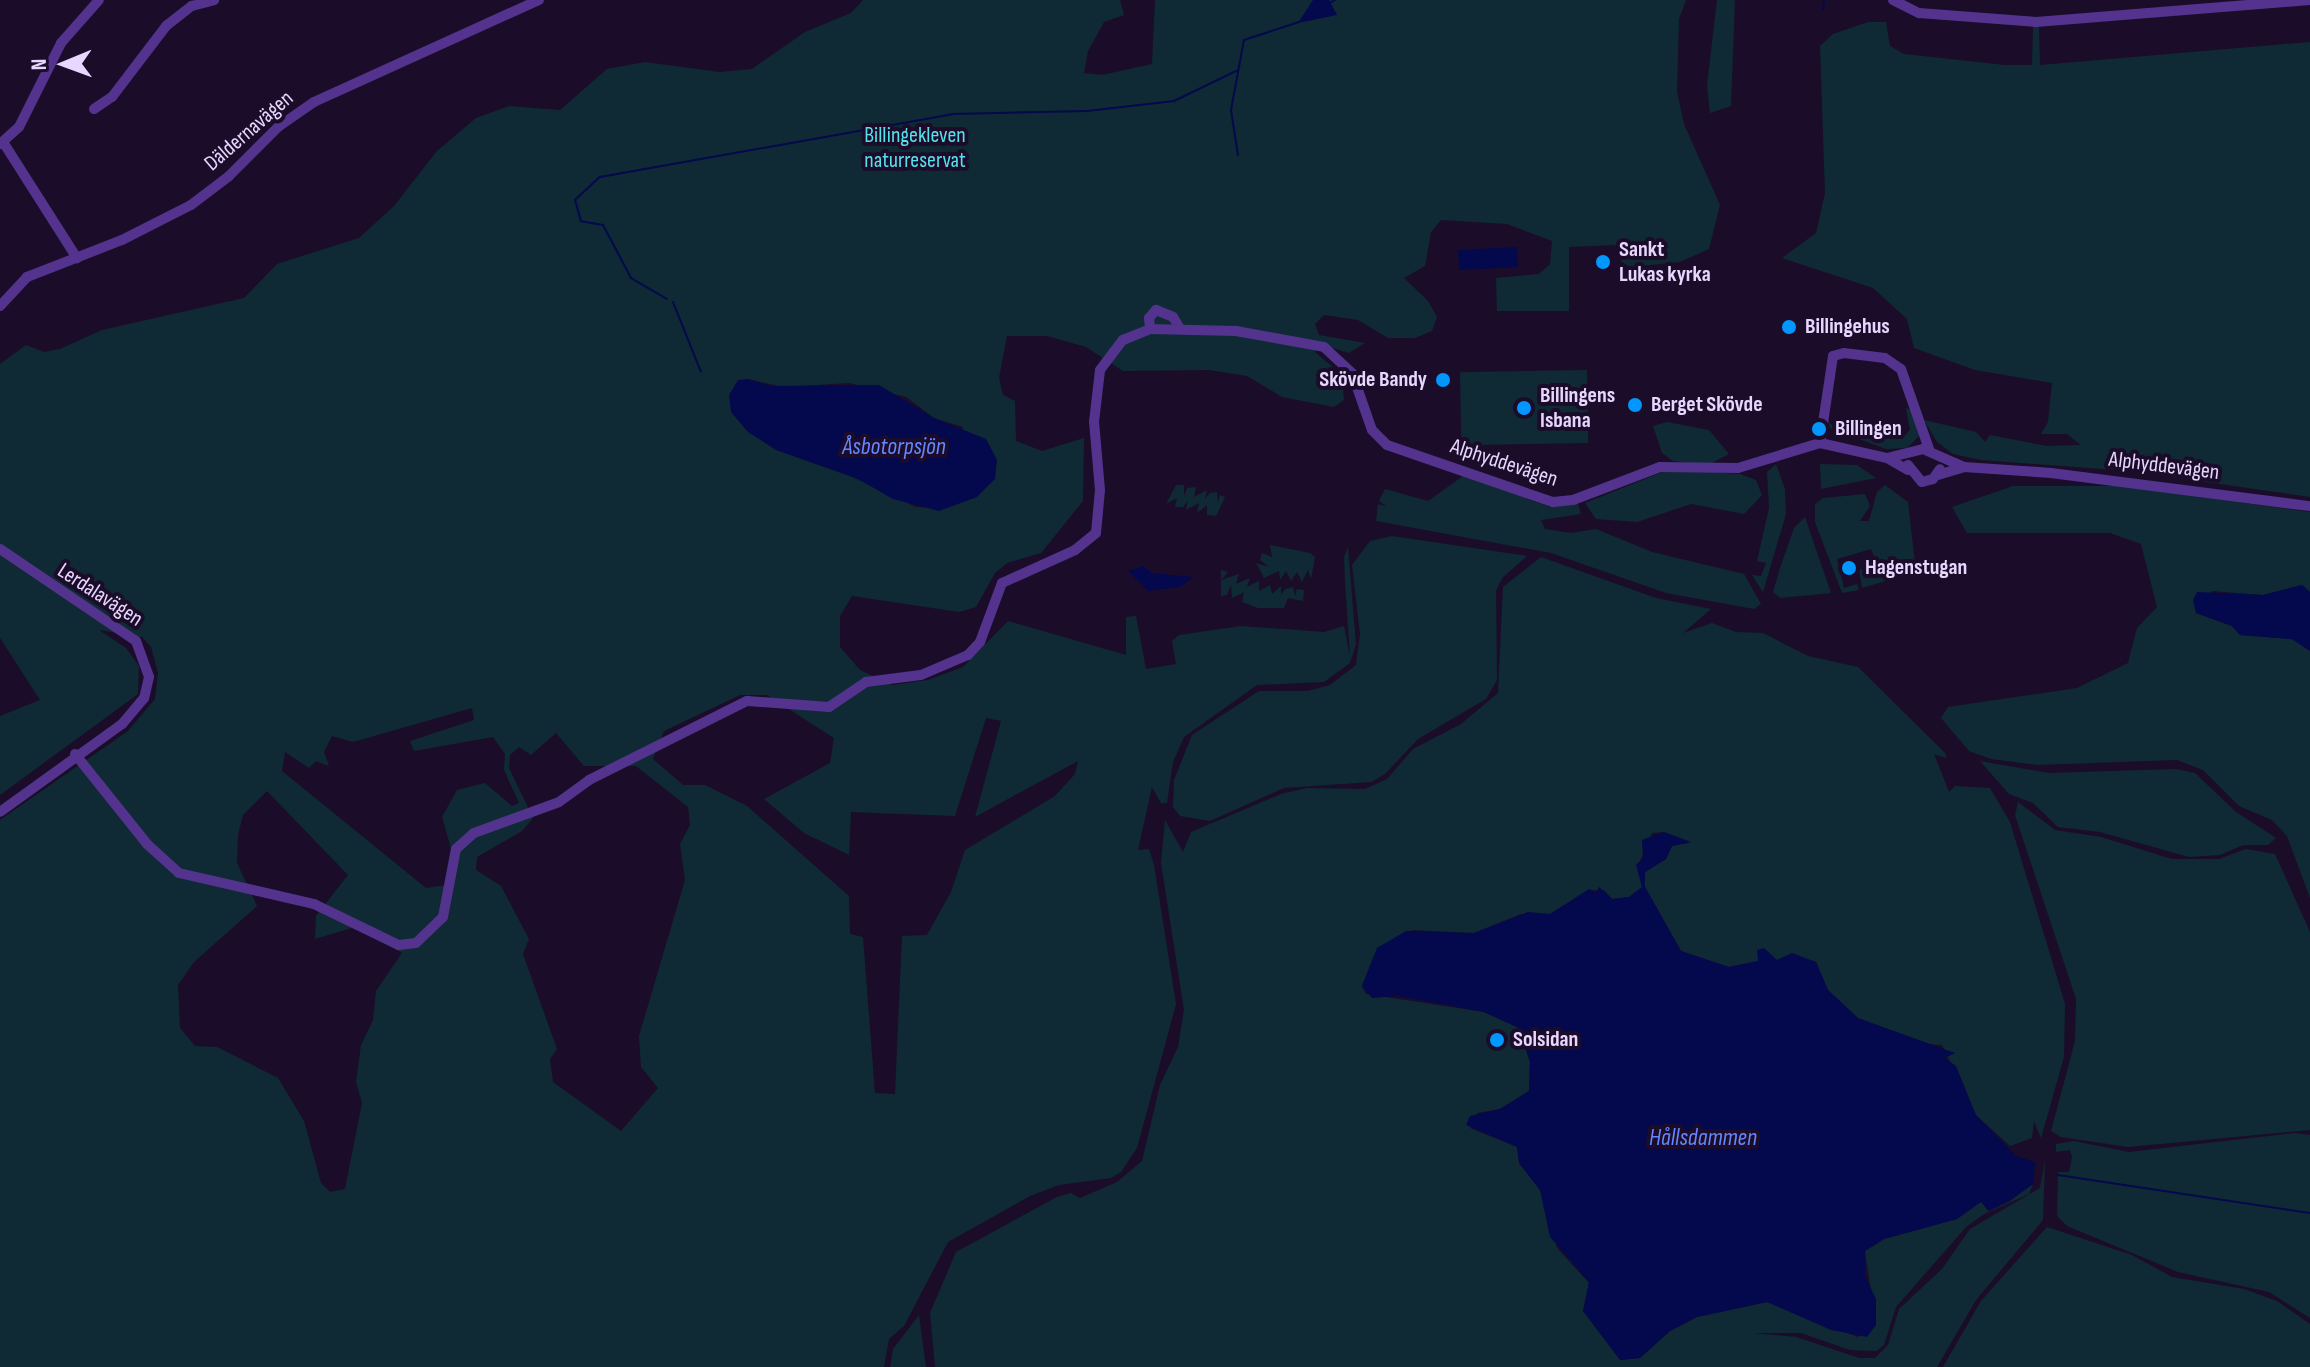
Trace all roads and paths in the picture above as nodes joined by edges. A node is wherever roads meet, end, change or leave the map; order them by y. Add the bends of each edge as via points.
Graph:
1 (99, 0) edge
2 (214, 0) edge
3 (539, 0) edge
4 (1893, 0) edge
5 (2310, 0) edge
6 (190, 3) edge
7 (94, 109) dead end
8 (1, 143) edge
9 (77, 258) junction
10 (0, 306) edge
11 (1179, 327) junction
12 (1150, 329) junction
13 (1820, 443) junction
14 (1932, 451) junction
15 (1913, 453) junction
16 (1887, 458) junction
17 (1964, 467) junction
18 (1908, 470) junction
19 (1938, 475) junction
20 (2310, 506) edge
21 (0, 549) edge
22 (75, 754) junction
23 (0, 812) edge

1 - 8 street via 61,43 19,127
2 - 6 street
3 - 9 street, Däldernavägen via 314,102 191,205
4 - 5 street via 1919,13 2036,22
6 - 7 street via 151,40 112,97
8 - 9 street
9 - 10 street, Däldernavägen via 17,283
11 - 12 street
11 - 12 street via 1165,311 1156,310 1149,318
11 - 13 street, Alphyddevägen via 1324,347 1344,361 1372,430 1387,445 1553,502 1580,498 1660,467 1727,469
12 - 22 street via 1123,340 1100,370 1094,422 1100,490 1096,533 1075,550 1002,583 980,642 968,655 921,675 866,682 829,707 747,701 589,780 559,802 474,833 456,849 443,917 416,943 399,945 314,904 179,873 147,844
13 - 14 street via 1833,356 1895,363
13 - 16 street
14 - 15 street
14 - 17 street, Alphyddevägen
14 - 19 street via 1941,463
15 - 16 street
15 - 18 street
16 - 18 street
17 - 19 street, Alphyddevägen
17 - 20 street, Alphyddevägen via 2136,481
18 - 19 street via 1922,482
21 - 22 street, Lerdalavägen via 130,637 146,657 149,677 136,711
22 - 23 street, Lerdalavägen

